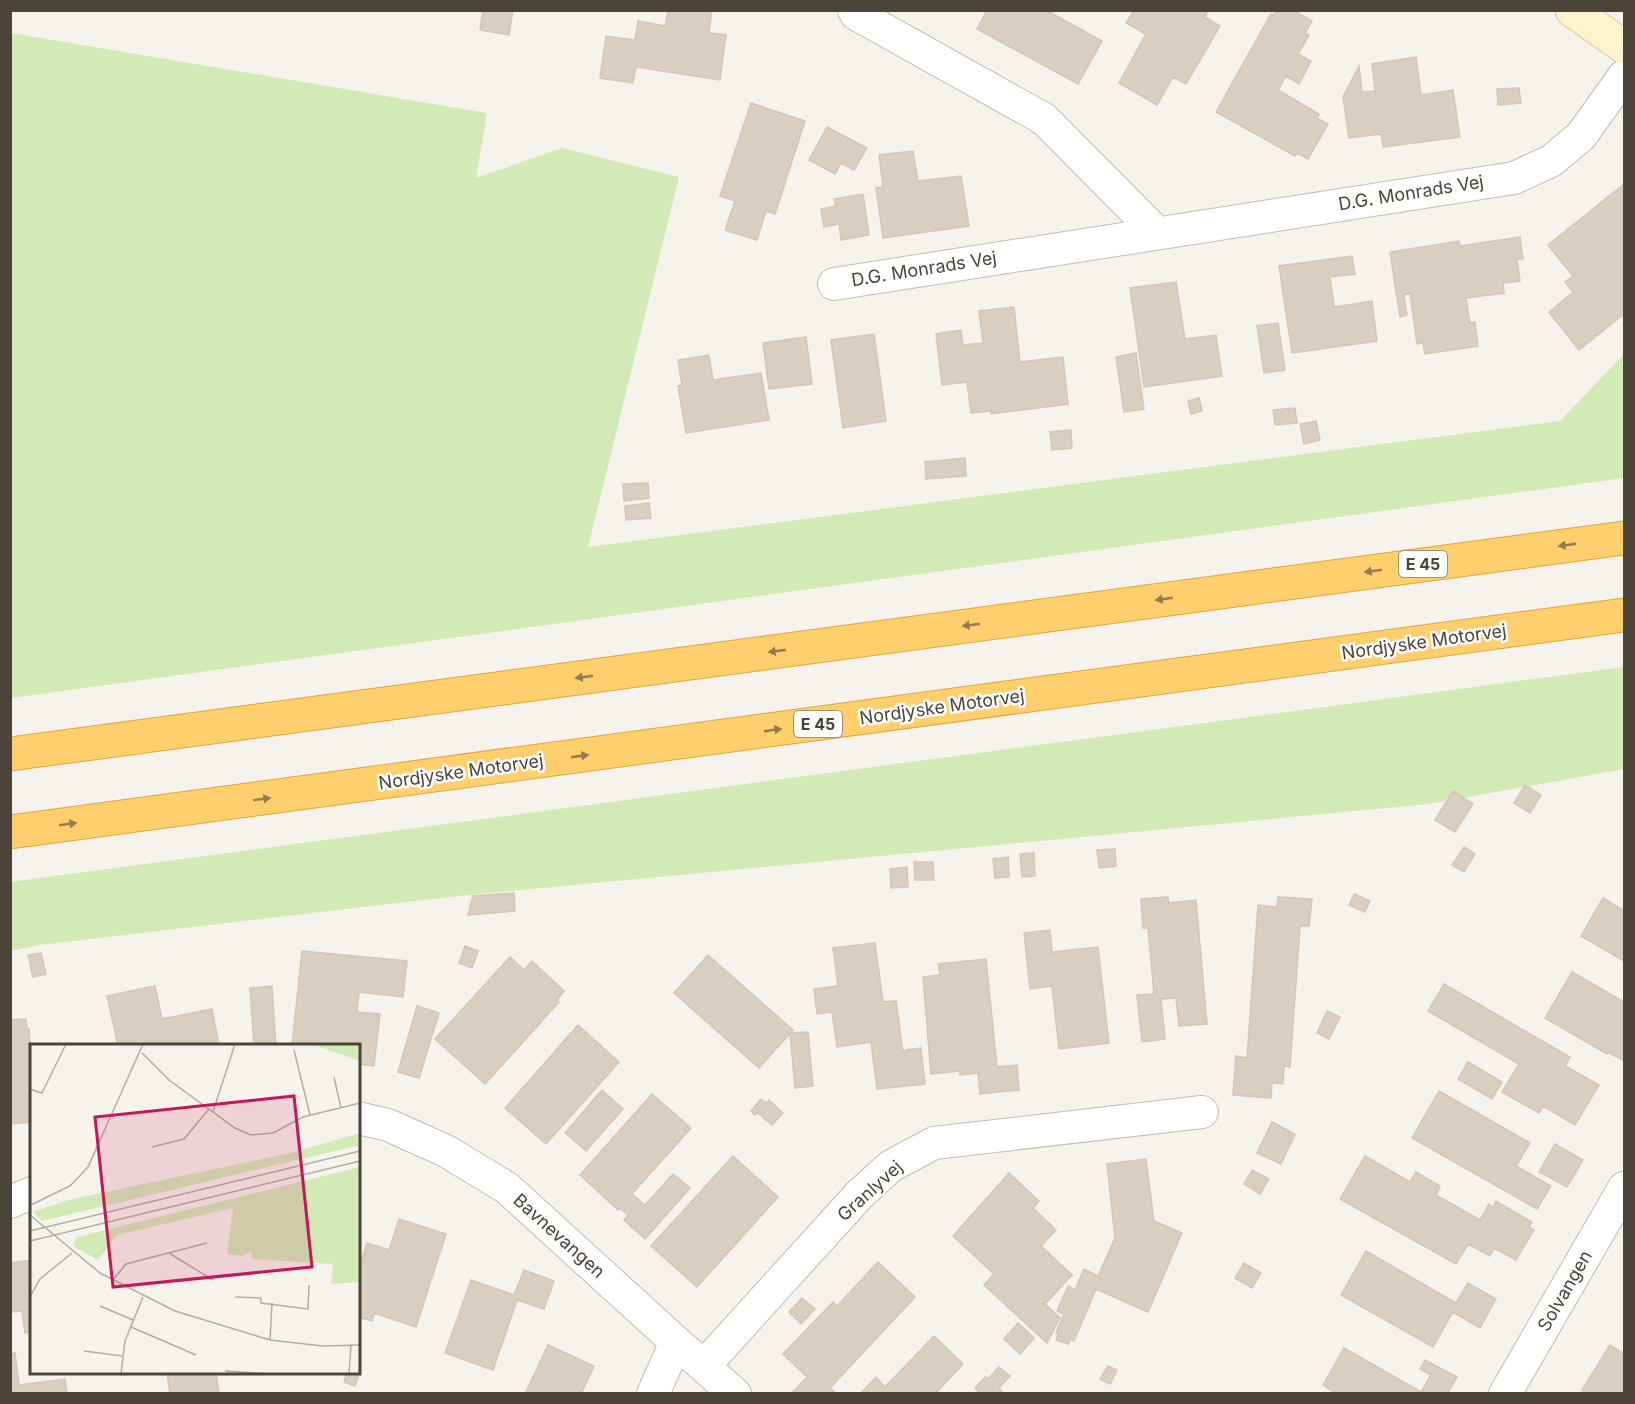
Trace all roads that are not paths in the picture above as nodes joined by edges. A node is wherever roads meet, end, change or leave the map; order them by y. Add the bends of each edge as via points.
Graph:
1 (854, 10) edge
2 (1572, 10) edge
3 (1624, 47) edge
4 (1624, 76) edge
5 (1156, 232) junction
6 (834, 284) dead end
7 (1624, 537) edge
8 (1624, 615) edge
9 (10, 754) edge
10 (10, 832) edge
11 (1202, 1112) dead end
12 (360, 1118) edge
13 (1624, 1188) edge
14 (30, 1194) edge
15 (10, 1202) edge
16 (676, 1342) junction
17 (704, 1366) junction
18 (653, 1394) edge
19 (735, 1394) edge
20 (1505, 1394) edge

1 - 5 street via 1044,119
2 - 3 street
4 - 5 street, D.G. Monrads Vej via 1581,136 1551,161 1514,178
5 - 6 street, D.G. Monrads Vej
7 -> 9 highway, E 45
10 -> 8 highway, Nordjyske Motorvej / E 45
11 - 17 street, Granlyvej via 934,1143 891,1166 860,1194
12 - 16 street, Bavnevangen via 388,1125 446,1151 507,1188
13 - 20 street, Solvangen
14 - 15 street
16 - 17 street, Bavnevangen
16 - 18 street
17 - 19 street, Bavnevangen

